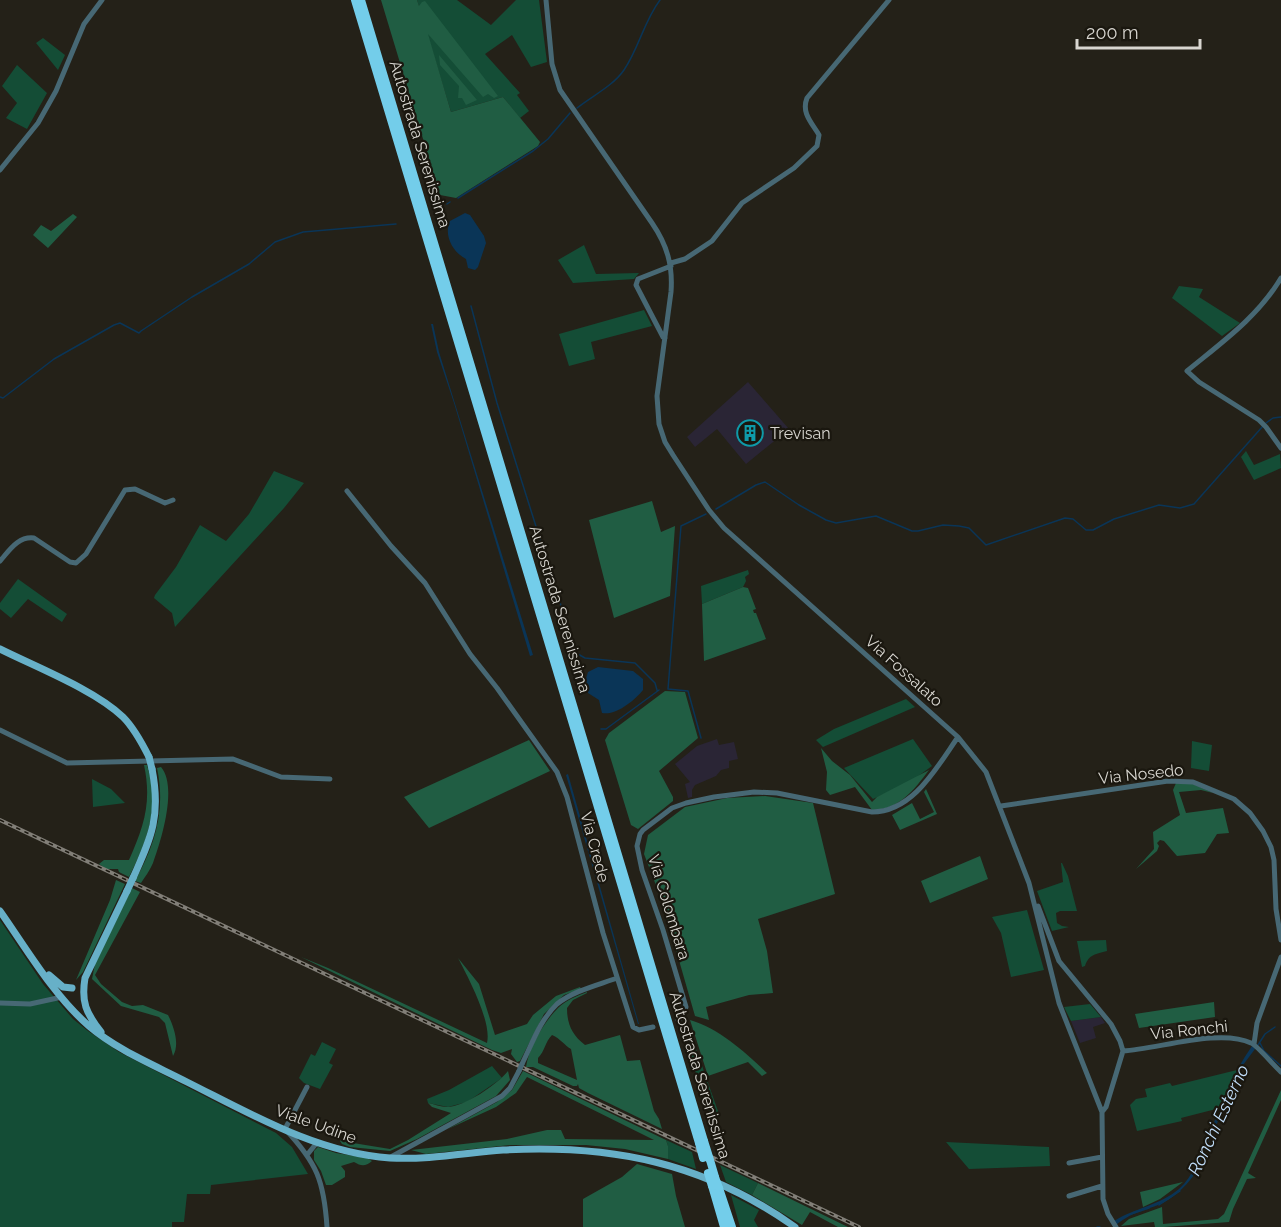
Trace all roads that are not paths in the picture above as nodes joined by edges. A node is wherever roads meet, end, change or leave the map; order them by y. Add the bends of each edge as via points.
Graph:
1 (102, 0) edge
2 (355, 0) edge
3 (362, 0) edge
4 (546, 0) edge
5 (889, 0) edge
6 (0, 170) edge
7 (671, 264) junction
8 (1281, 278) edge
9 (665, 338) junction
10 (1281, 448) edge
11 (347, 491) dead end
12 (173, 500) dead end
13 (0, 561) edge
14 (0, 648) edge
15 (0, 730) edge
16 (958, 737) junction
17 (330, 779) dead end
18 (1001, 806) junction
19 (1275, 868) junction
20 (1281, 873) edge
21 (1281, 881) edge
22 (1276, 888) junction
23 (1034, 900) junction
24 (0, 911) edge
25 (1281, 940) edge
26 (1281, 957) edge
27 (34, 960) junction
28 (85, 978) junction
29 (617, 978) junction
30 (72, 988) junction
31 (82, 993) junction
32 (64, 999) junction
33 (0, 1003) edge
34 (678, 1020) dead end
35 (653, 1027) dead end
36 (106, 1038) junction
37 (1256, 1046) junction
38 (1123, 1051) junction
39 (1281, 1072) edge
40 (307, 1087) dead end
41 (1102, 1112) junction
42 (285, 1129) junction
43 (701, 1142) junction
44 (319, 1143) junction
45 (307, 1155) junction
46 (1102, 1157) junction
47 (389, 1158) junction
48 (1069, 1163) dead end
49 (1102, 1186) junction
50 (715, 1187) junction
51 (1069, 1196) dead end
52 (327, 1227) edge
53 (724, 1227) edge
54 (732, 1227) edge
55 (795, 1227) edge
56 (1116, 1227) edge

1 - 6 street via 84,24 38,123
2 - 43 highway, Autostrada Serenissima
3 - 43 highway, Autostrada Serenissima
4 - 7 street, Via Fossalato via 552,64 560,90 662,238
5 - 7 street via 807,98 805,113 819,135 817,146 794,168 742,203 704,248
7 - 9 street, Via Fossalato
7 - 9 street via 638,279 636,285
8 - 10 street via 1250,318 1187,371 1258,420
9 - 16 street, Via Fossalato via 657,396 659,424 669,448 709,510 735,538
11 - 29 street, Via Crede via 425,583 470,654 556,772 567,797
12 - 13 street via 165,503 135,489 125,490 86,554 76,563 28,537
14 - 28 main road, bridge via 114,709 132,728 152,769 157,803 145,851
15 - 17 street via 67,763 232,759 281,777
16 - 18 street, Via Fossalato via 980,763
16 - 34 street, Via Colombara via 919,790 890,810 872,812 767,791 742,793 672,808 640,834 637,846 642,870 686,1007
18 - 19 street, Via Nosedo via 1168,781 1193,782 1234,799 1250,813 1268,840
18 - 23 street, Via Fossalato
19 - 20 street
19 - 22 street, Via Nosedo
21 - 22 street
22 - 25 street, Via Nosedo
23 - 38 street via 1059,962 1111,1024
23 - 41 street, Via Fossalato via 1059,1003
24 - 27 main road, Viale Udine
26 - 37 street via 1257,1023
27 - 30 main road via 63,987
27 - 32 main road, Viale Udine
28 - 30 main road
28 - 31 main road
29 - 35 street via 633,1027
29 - 47 street, bridge via 558,1004 539,1029 510,1088 502,1096
30 - 32 main road
31 - 32 main road via 76,999
31 - 36 main road via 87,1010
32 - 33 street
32 - 36 main road, Viale Udine
36 - 42 main road, Viale Udine
37 - 38 street, Via Ronchi via 1224,1037
37 - 39 street
38 - 41 street
40 - 42 street
41 - 46 street, Via Fossalato
42 - 44 main road, Viale Udine
42 - 45 street
43 - 50 highway, Autostrada Serenissima, bridge
44 - 45 street
44 - 47 main road, Viale Udine
45 - 52 street via 324,1191
46 - 48 street
46 - 49 street, Via Fossalato
47 - 55 main road, Viale Udine via 556,1148 606,1152 681,1168 746,1197
49 - 51 street
49 - 56 street, Via Fossalato via 1104,1206
50 - 53 highway, Autostrada Serenissima
50 - 54 highway, Autostrada Serenissima

